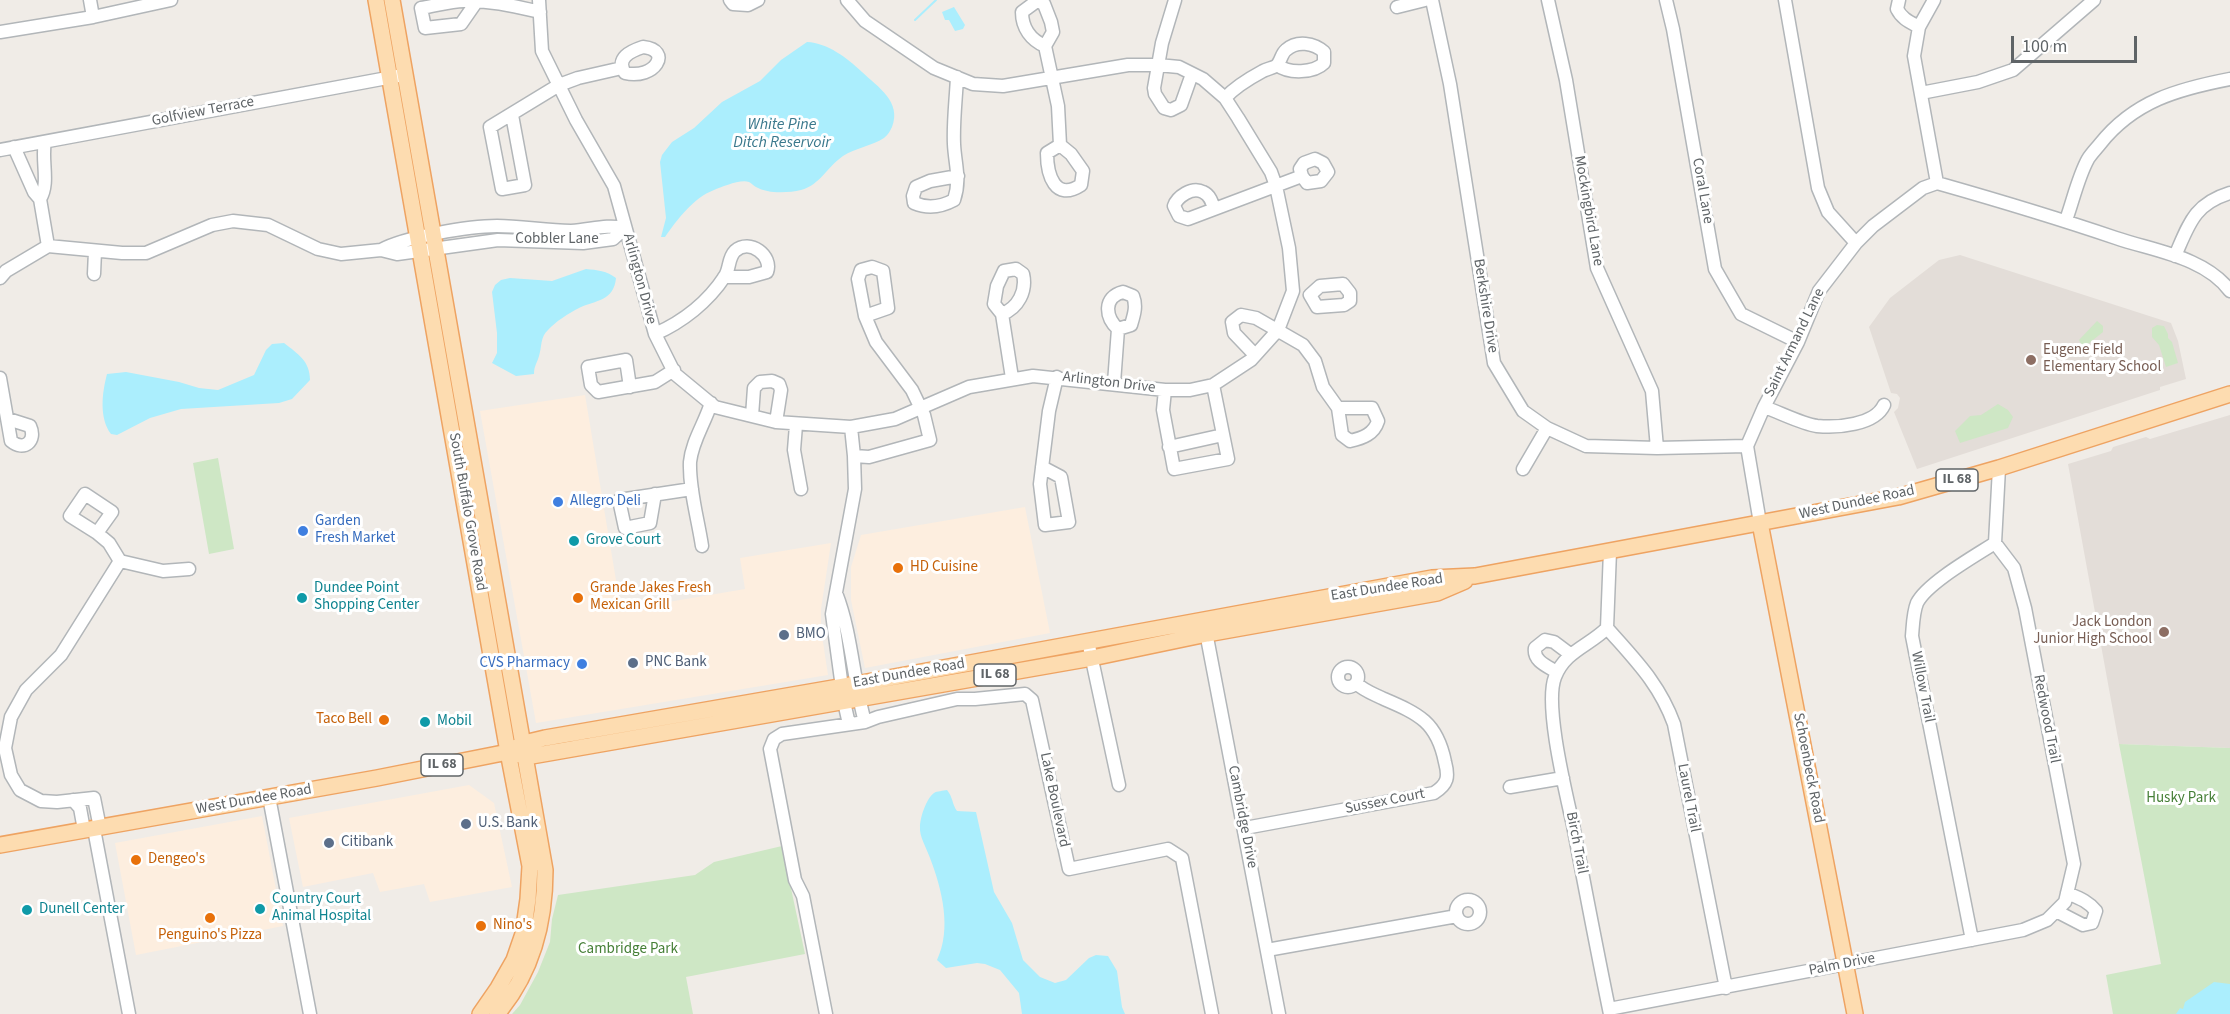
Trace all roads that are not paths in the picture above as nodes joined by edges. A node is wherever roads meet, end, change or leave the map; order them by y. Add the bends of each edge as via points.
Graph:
1 (90, 0) edge
2 (171, 0) edge
3 (376, 0) edge
4 (392, 0) edge
5 (730, 0) edge
6 (758, 0) edge
7 (847, 0) edge
8 (1425, 0) edge
9 (1432, 0) edge
10 (1548, 0) edge
11 (1666, 0) edge
12 (1785, 0) edge
13 (1899, 0) edge
14 (2094, 0) edge
15 (477, 1) edge
16 (1929, 1) edge
17 (1174, 5) edge
18 (539, 6) edge
19 (1397, 7) dead end
20 (93, 17) junction
21 (1919, 27) junction
22 (0, 32) edge
23 (1045, 46) dead end
24 (1158, 65) junction
25 (1277, 65) dead end
26 (622, 68) dead end
27 (405, 74) junction
28 (1192, 74) junction
29 (390, 77) junction
30 (957, 77) junction
31 (1051, 77) junction
32 (2230, 79) edge
33 (559, 86) junction
34 (1921, 93) junction
35 (1225, 98) junction
36 (512, 115) junction
37 (45, 142) junction
38 (1060, 145) dead end
39 (14, 147) junction
40 (0, 150) edge
41 (958, 176) dead end
42 (1302, 176) dead end
43 (1937, 183) junction
44 (1276, 186) junction
45 (2230, 193) edge
46 (40, 199) junction
47 (1214, 209) dead end
48 (2066, 220) junction
49 (625, 228) junction
50 (428, 243) junction
51 (1856, 243) junction
52 (48, 246) junction
53 (95, 251) junction
54 (2175, 256) junction
55 (94, 274) dead end
56 (724, 277) dead end
57 (0, 278) edge
58 (1293, 291) junction
59 (2230, 291) edge
60 (1310, 295) dead end
61 (1002, 314) dead end
62 (865, 316) dead end
63 (1119, 329) dead end
64 (1278, 330) junction
65 (655, 334) junction
66 (1797, 342) junction
67 (1255, 355) junction
68 (674, 370) junction
69 (1057, 377) junction
70 (0, 378) edge
71 (1012, 378) junction
72 (1114, 383) junction
73 (1214, 385) junction
74 (630, 387) dead end
75 (1165, 390) junction
76 (2230, 394) edge
77 (711, 403) junction
78 (1884, 405) dead end
79 (1764, 407) junction
80 (1338, 408) dead end
81 (920, 409) junction
82 (752, 416) junction
83 (8, 419) dead end
84 (776, 422) junction
85 (796, 425) junction
86 (851, 427) junction
87 (1547, 428) junction
88 (1223, 435) junction
89 (1747, 446) junction
90 (1169, 447) junction
91 (1657, 448) junction
92 (854, 456) junction
93 (1042, 467) dead end
94 (1999, 468) junction
95 (1523, 469) dead end
96 (692, 489) junction
97 (801, 489) dead end
98 (655, 494) dead end
99 (1760, 523) junction
100 (97, 533) dead end
101 (1995, 543) junction
102 (702, 546) dead end
103 (1610, 550) junction
104 (120, 561) junction
105 (189, 569) dead end
106 (1475, 576) joint
107 (1205, 627) junction
108 (1607, 628) junction
109 (1088, 641) junction
110 (1570, 654) junction
111 (1092, 658) junction
112 (1557, 672) junction
113 (1356, 683) dead end
114 (850, 693) junction
115 (865, 722) junction
116 (849, 724) junction
117 (525, 750) junction
118 (508, 752) junction
119 (1563, 778) junction
120 (1119, 785) dead end
121 (1510, 787) dead end
122 (269, 797) junction
123 (1245, 828) junction
124 (93, 829) junction
125 (0, 845) edge
126 (2066, 898) junction
127 (2056, 911) junction
128 (1457, 916) dead end
129 (1972, 940) junction
130 (1267, 950) junction
131 (1846, 964) junction
132 (1726, 987) junction
133 (1610, 1012) edge
134 (129, 1014) edge
135 (310, 1014) edge
136 (480, 1014) edge
137 (497, 1014) edge
138 (826, 1014) edge
139 (1212, 1014) edge
140 (1279, 1014) edge
141 (1855, 1014) edge

1 - 20 street
2 - 20 street
3 - 29 main road, South Buffalo Grove Road
4 - 27 main road, South Buffalo Grove Road
5 - 6 street via 733,4 748,5
7 - 30 street, Arlington Drive via 865,21 934,68
8 - 19 street
9 - 87 street, Berkshire Drive via 1450,84 1494,363 1523,411
10 - 91 street, Mockingbird Lane via 1566,80 1597,268 1653,391
11 - 66 street, Coral Lane via 1715,269 1741,314
12 - 51 street via 1818,188 1828,212
13 - 21 street via 1897,9 1902,18
14 - 34 street via 2013,70 1978,82
15 - 18 street
16 - 21 street
17 - 24 street
18 - 33 street, Arlington Drive via 542,51
20 - 22 street
21 - 34 street via 1914,56
23 - 31 street
24 - 28 street, Arlington Drive via 1179,67
24 - 28 street via 1155,94 1164,108 1171,110 1181,105
24 - 31 street, Arlington Drive via 1128,65
25 - 35 street
26 - 33 street
27 - 29 street, Golfview Terrace
27 - 50 main road, South Buffalo Grove Road
28 - 35 street, Arlington Drive
29 - 37 street, Golfview Terrace
29 - 50 main road, South Buffalo Grove Road
30 - 31 street, Arlington Drive via 973,84 1003,86
30 - 41 street via 954,143
31 - 38 street via 1058,106
32 - 48 street via 2167,94 2140,108 2112,130 2088,159
33 - 36 street
33 - 49 street, Arlington Drive via 614,186
34 - 43 street
35 - 44 street, Arlington Drive
36 - 36 street via 490,127 502,189 525,185
37 - 39 street, Golfview Terrace
37 - 46 street via 45,191
39 - 40 street, Golfview Terrace
39 - 46 street
42 - 44 street
43 - 48 street
43 - 51 street, Saint Armand Lane via 1923,188
44 - 47 street
44 - 58 street, Arlington Drive
45 - 54 street via 2205,204 2191,218
46 - 52 street
48 - 54 street
49 - 50 street, Cobbler Lane via 610,225 572,231 495,226
49 - 65 street, Arlington Drive
50 - 53 street, Cobbler Lane via 395,242 381,250 341,254 318,249 268,225 233,221 212,225 146,253
50 - 117 main road, South Buffalo Grove Road
50 - 118 main road, South Buffalo Grove Road
51 - 66 street, Saint Armand Lane via 1819,291
52 - 53 street, Cobbler Lane
52 - 57 street
53 - 55 street
54 - 59 street via 2212,274
56 - 65 street via 716,291 676,325
58 - 60 street
58 - 64 street, Arlington Drive
61 - 71 street
62 - 81 street via 876,342 912,390
63 - 72 street
64 - 67 street, Arlington Drive
64 - 67 street via 1256,318 1235,318 1234,333
64 - 80 street via 1303,345
65 - 68 street, Arlington Drive
66 - 79 street, Saint Armand Lane
67 - 73 street, Arlington Drive
68 - 74 street via 655,382
68 - 77 street, Arlington Drive
69 - 71 street, Arlington Drive
69 - 72 street, Arlington Drive
69 - 93 street
70 - 83 street
71 - 81 street, Arlington Drive via 969,387
72 - 75 street, Arlington Drive
73 - 75 street, Arlington Drive
73 - 88 street
75 - 90 street via 1163,410
76 - 94 main road, West Dundee Road / IL 68
77 - 82 street, Arlington Drive
77 - 96 street via 690,461
78 - 79 street via 1870,419 1856,424 1815,426
79 - 89 street, Saint Armand Lane
81 - 86 street, Arlington Drive via 896,419
81 - 92 street via 930,440 869,457
82 - 84 street, Arlington Drive
82 - 84 street via 754,388 760,382 772,381 781,390
84 - 85 street, Arlington Drive
85 - 86 street, Arlington Drive
85 - 97 street
86 - 92 street
87 - 91 street, Berkshire Drive via 1586,446
87 - 95 street
88 - 90 street
88 - 90 street via 1228,459 1174,469
89 - 91 street, Berkshire Drive
89 - 99 street
92 - 114 street via 855,489 836,593 843,612
94 - 99 main road, West Dundee Road / IL 68 via 1898,496
94 - 101 street
96 - 98 street
96 - 102 street
99 - 103 main road, West Dundee Road / IL 68
99 - 131 main road, Schoenbeck Road
100 - 104 street
101 - 126 street, Redwood Trail via 2014,568 2025,608 2074,864
101 - 129 street, Willow Trail via 1929,588 1918,602 1912,636
103 - 106 main road, West Dundee Road / IL 68
103 - 108 street
104 - 105 street via 163,571
104 - 124 street via 61,655 26,690 11,717 5,748 11,775 20,790 41,801 94,798
106 - 107 main road, East Dundee Road / IL 68 via 1437,593
107 - 109 main road, East Dundee Road / IL 68
107 - 111 main road, East Dundee Road / IL 68
107 - 123 street, Cambridge Drive
108 - 110 street, Birch Trail
108 - 132 street, Laurel Trail via 1655,683 1674,723
109 - 111 street
109 - 114 main road, East Dundee Road / IL 68
110 - 112 street, Birch Trail
110 - 112 street via 1545,640 1535,648 1536,658
111 - 114 main road, East Dundee Road / IL 68
111 - 120 street
112 - 119 street, Birch Trail via 1551,705
113 - 123 street, Sussex Court via 1432,726 1441,742 1446,765 1448,779 1444,786 1434,793
114 - 115 street
114 - 116 street
114 - 117 main road, East Dundee Road / IL 68
115 - 116 street, Lake Boulevard
115 - 139 street, Lake Boulevard via 957,699 1025,694 1032,700 1069,869 1167,849 1182,858
116 - 138 street, Lake Boulevard via 782,734 774,739 770,749
117 - 118 main road, East Dundee Road / IL 68
117 - 137 main road, South Buffalo Grove Road via 545,870 545,899 540,931 527,970
118 - 122 main road, West Dundee Road / IL 68
118 - 136 main road, South Buffalo Grove Road via 530,866 528,899 514,960
119 - 121 street
119 - 133 street, Birch Trail
122 - 124 main road, West Dundee Road / IL 68
122 - 135 street
123 - 130 street, Cambridge Drive
124 - 125 main road, West Dundee Road / IL 68
124 - 134 street
126 - 127 street, Palm Drive
126 - 127 street via 2085,900 2092,906 2096,911 2092,923 2084,924
127 - 129 street, Palm Drive via 2047,920 2023,930
128 - 130 street
129 - 131 street, Palm Drive
130 - 140 street, Cambridge Drive
131 - 132 street, Palm Drive
131 - 141 main road, Schoenbeck Road
132 - 133 street, Palm Drive

